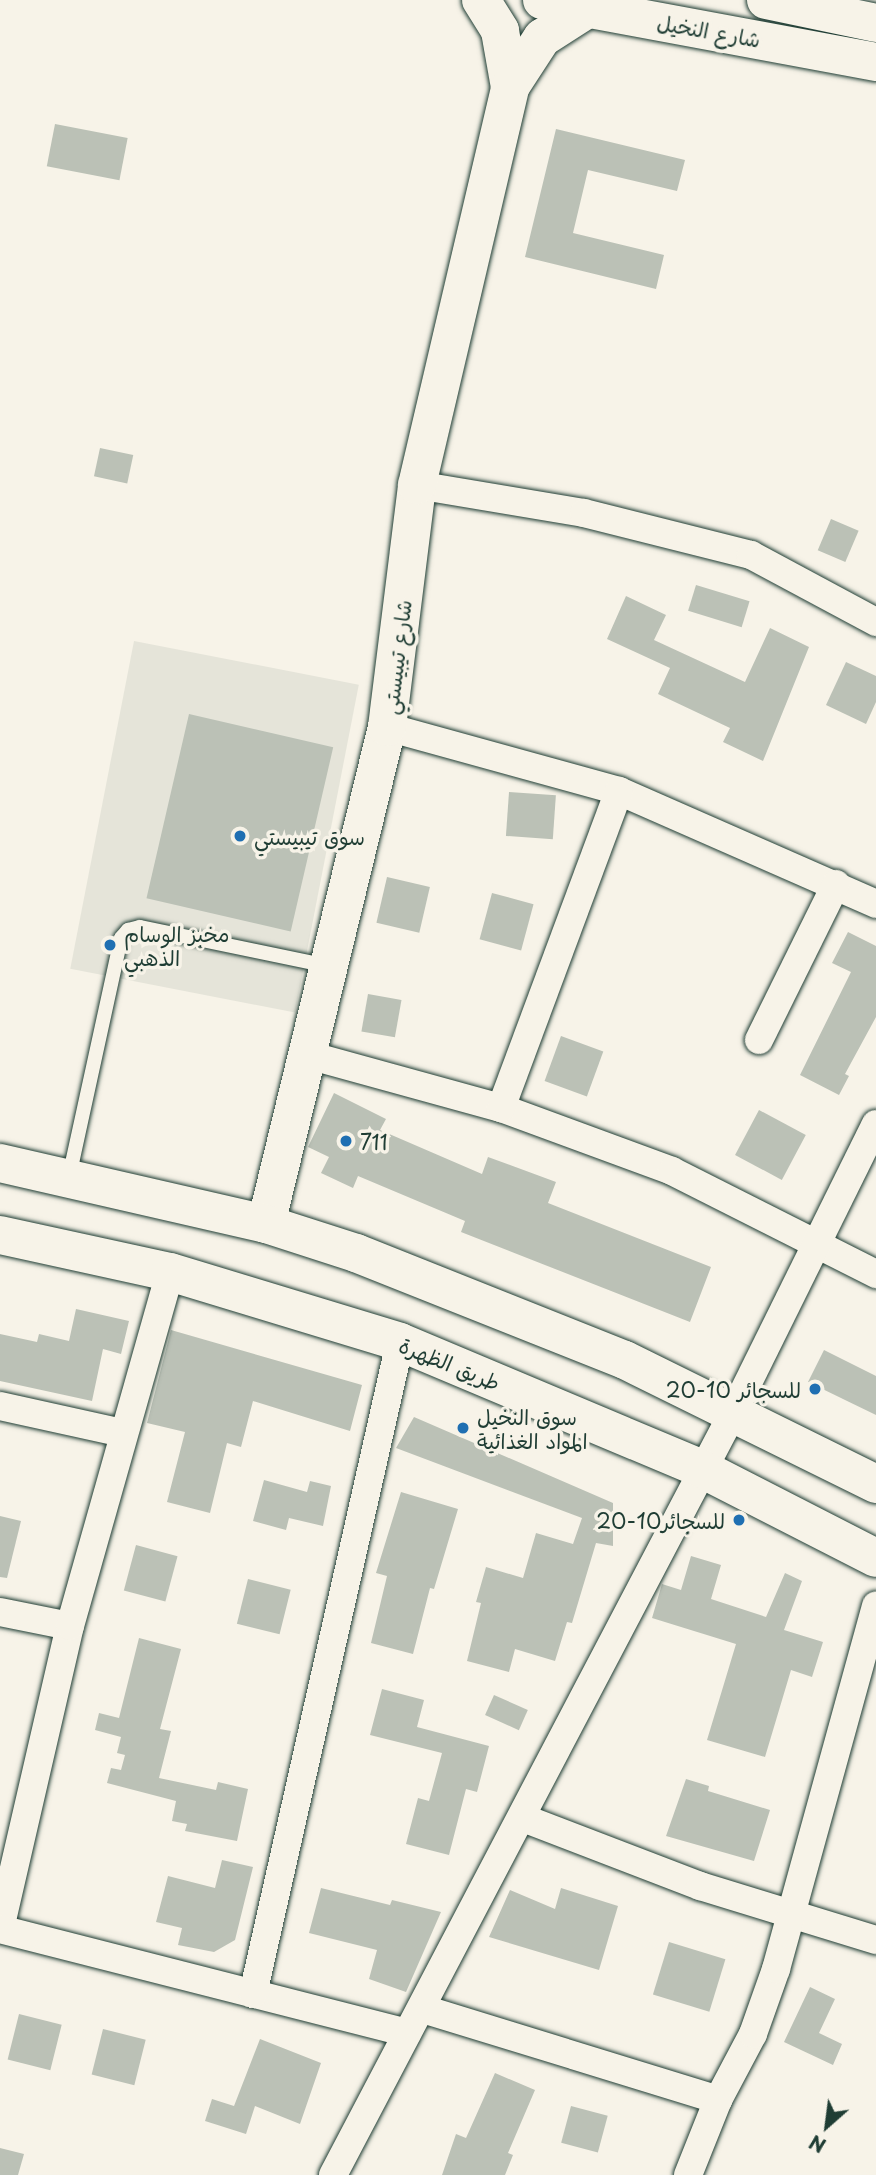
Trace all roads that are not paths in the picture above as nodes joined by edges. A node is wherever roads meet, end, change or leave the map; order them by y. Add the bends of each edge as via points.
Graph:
1 (481, 0) edge
2 (542, 0) edge
3 (766, 0) edge
4 (589, 8) junction
5 (751, 18) edge
6 (876, 23) edge
7 (876, 61) edge
8 (510, 88) junction
9 (417, 485) junction
10 (876, 622) edge
11 (387, 727) junction
12 (619, 791) junction
13 (836, 884) junction
14 (876, 904) edge
15 (330, 966) junction
16 (759, 1040) dead end
17 (308, 1055) junction
18 (502, 1108) junction
19 (876, 1124) edge
20 (0, 1163) edge
21 (69, 1177) junction
22 (265, 1224) junction
23 (0, 1235) edge
24 (815, 1242) junction
25 (170, 1272) junction
26 (876, 1274) edge
27 (400, 1342) junction
28 (0, 1406) edge
29 (734, 1411) junction
30 (123, 1433) junction
31 (702, 1469) junction
32 (876, 1484) edge
33 (876, 1558) edge
34 (876, 1605) edge
35 (0, 1612) edge
36 (70, 1626) junction
37 (523, 1818) junction
38 (791, 1916) junction
39 (0, 1929) edge
40 (876, 1940) edge
41 (253, 1994) junction
42 (423, 2009) junction
43 (407, 2033) junction
44 (718, 2101) junction
45 (333, 2175) edge
46 (688, 2175) edge

1 - 8 main road via 500,30
2 - 4 main road, شارع النخيل
3 - 6 main road, شارع النخيل
4 - 5 main road, شارع النخيل
4 - 8 main road via 542,38
5 - 7 main road, شارع النخيل
8 - 9 main road, شارع تيبيستي
9 - 10 street via 584,513 751,555
9 - 11 main road, شارع تيبيستي
11 - 12 street
11 - 15 main road, شارع تيبيستي
12 - 13 street
12 - 18 street
13 - 14 street
13 - 16 street
15 - 17 main road, شارع تيبيستي
15 - 21 lane via 140,927 128,930 121,938
17 - 18 street
17 - 22 main road, شارع تيبيستي
18 - 24 street via 672,1171
19 - 24 street
20 - 21 main road
21 - 22 main road
22 - 29 main road via 469,1297 625,1360
23 - 25 main road, طريق الظهرة
24 - 26 street
24 - 29 street
25 - 27 main road, طريق الظهرة
25 - 30 street
27 - 31 main road, طريق الظهرة
27 - 41 street
28 - 30 street
29 - 31 street
29 - 32 main road
30 - 36 street
31 - 33 main road, طريق الظهرة
31 - 37 street
34 - 38 street
35 - 36 street
36 - 39 street
37 - 38 street
37 - 42 street
38 - 40 street
38 - 44 street via 753,2034
39 - 41 street
41 - 43 street
42 - 43 street
42 - 44 street
43 - 45 street
44 - 46 street

